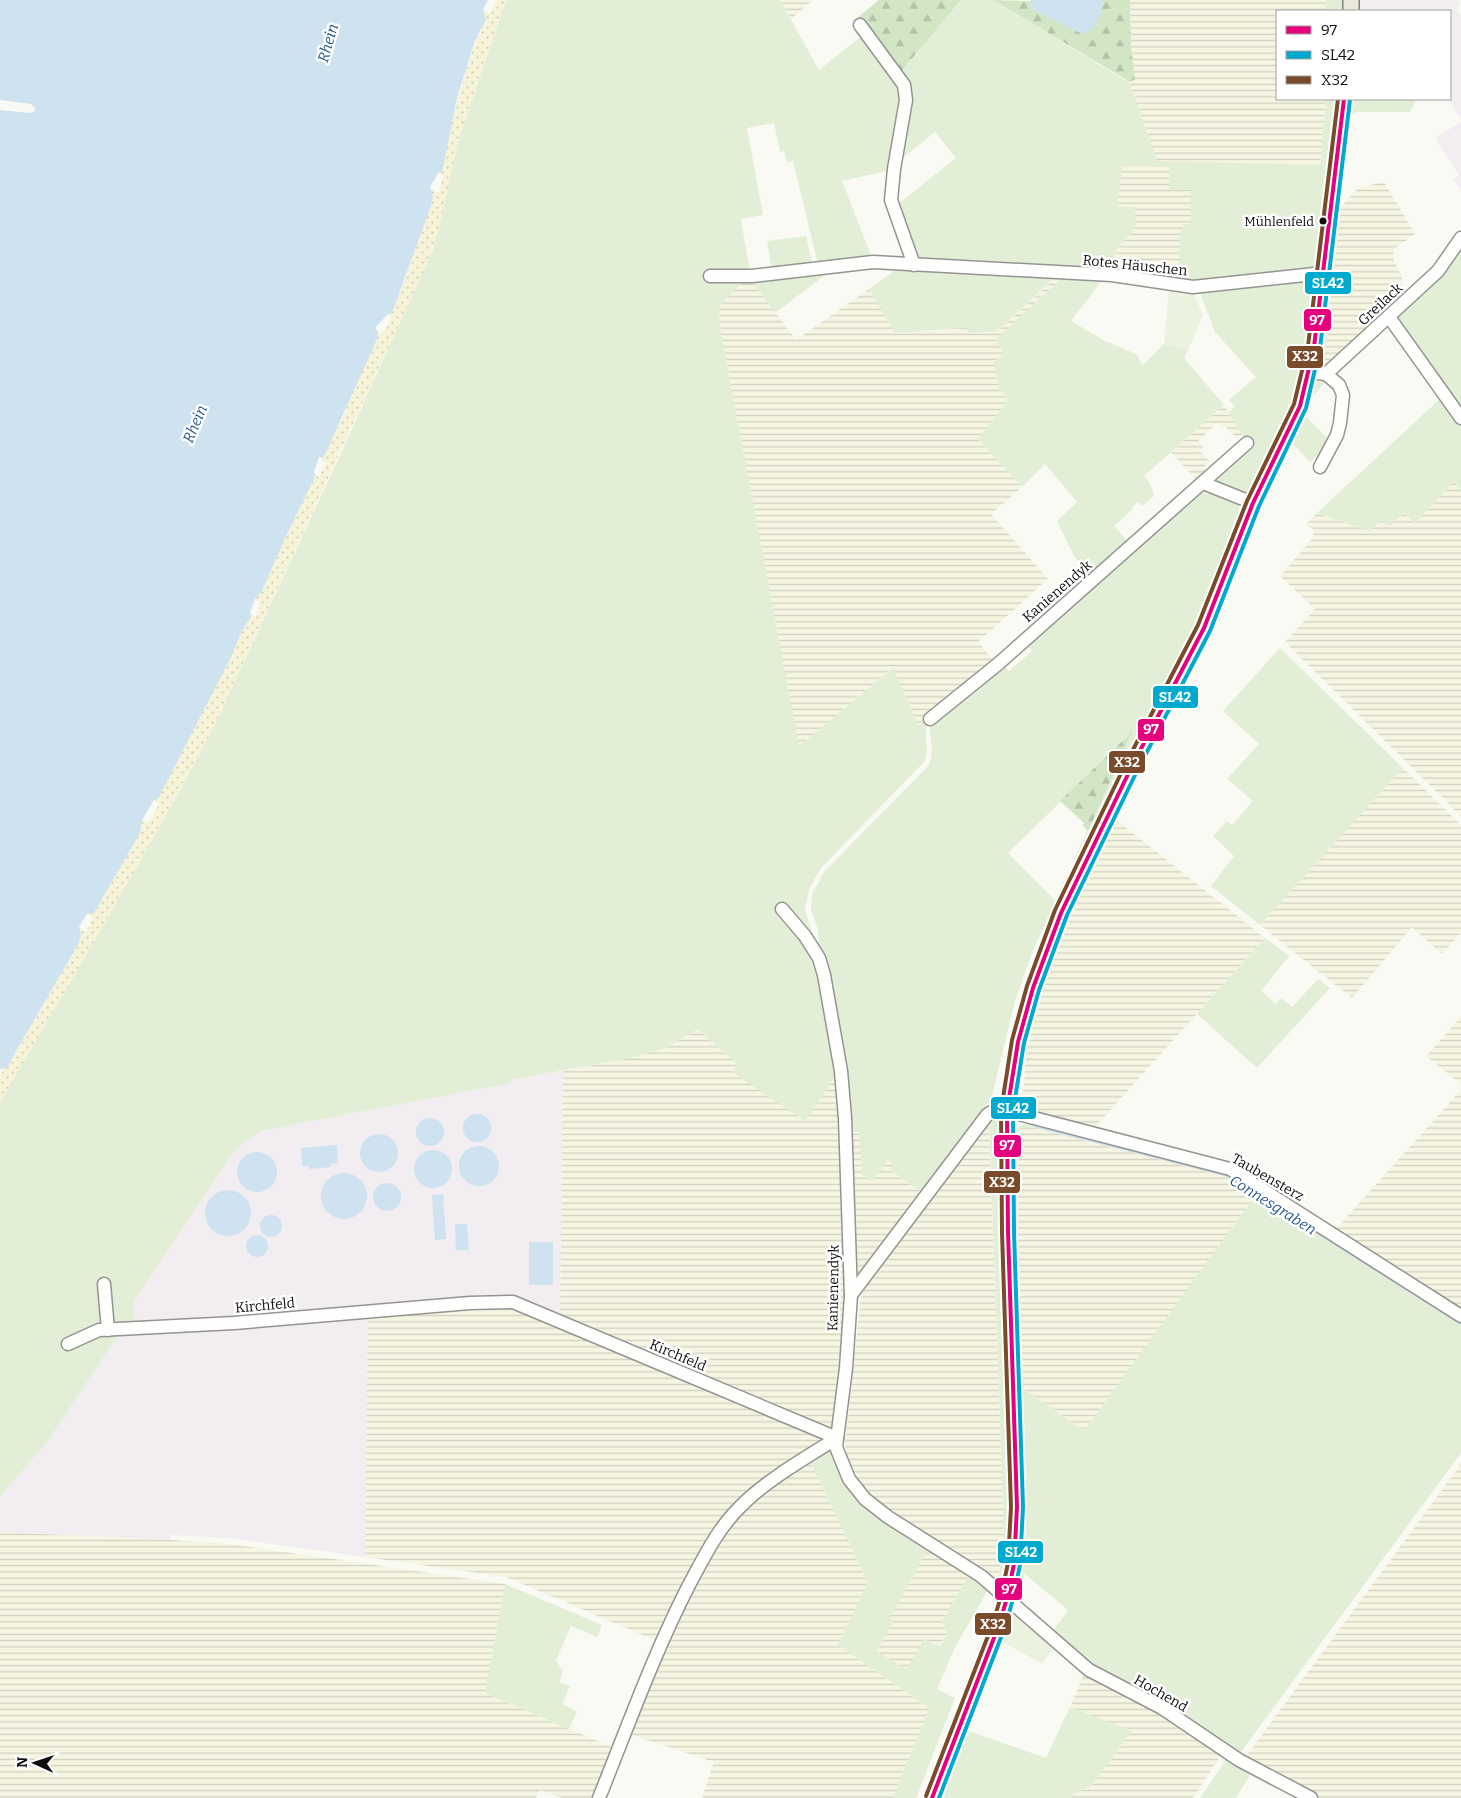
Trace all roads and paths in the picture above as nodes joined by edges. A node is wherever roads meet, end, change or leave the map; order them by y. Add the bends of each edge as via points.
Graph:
1 (860, 25) dead end
2 (1344, 100) edge
3 (1461, 238) edge
4 (914, 265) junction
5 (1323, 273) junction
6 (710, 276) dead end
7 (1389, 317) junction
8 (1309, 372) junction
9 (1326, 374) junction
10 (1461, 418) edge
11 (1247, 443) dead end
12 (1320, 467) dead end
13 (1203, 483) junction
14 (1254, 503) junction
15 (930, 719) dead end
16 (782, 909) dead end
17 (1007, 1112) junction
18 (104, 1284) dead end
19 (851, 1295) junction
20 (1461, 1316) edge
21 (108, 1330) junction
22 (68, 1344) dead end
23 (837, 1438) junction
24 (1007, 1598) junction
25 (599, 1798) edge
26 (932, 1798) edge
27 (1311, 1798) edge

1 - 4 street via 904,85 906,100 891,200
2 - 5 main road
3 - 7 street, Greilack via 1438,271
4 - 5 street, Rotes Häuschen via 1112,275 1193,287
4 - 6 street, Rotes Häuschen via 873,262 752,276
5 - 8 main road
7 - 9 street, Greilack
7 - 10 street
8 - 9 street
8 - 14 main road via 1300,406
9 - 12 street via 1339,385 1343,395 1337,435
11 - 13 street, Kanienendyk
13 - 14 street
13 - 15 street, Kanienendyk via 998,664
14 - 17 main road via 1204,628 1061,913 1030,997 1018,1042
16 - 19 street, Kanienendyk via 819,958 831,1012 845,1118
17 - 19 street via 993,1111 987,1115
17 - 20 street, Taubensterz via 1230,1169
17 - 24 main road via 1017,1507 1014,1564
18 - 21 street
19 - 23 street, Kanienendyk
21 - 22 street, Kirchfeld via 99,1330
21 - 23 street, Kirchfeld via 513,1302
23 - 24 street, Kanienendyk via 836,1447 850,1480 865,1499 981,1576
23 - 25 street via 765,1486 741,1506 718,1534 674,1615
24 - 26 main road
24 - 27 street, Hochend via 1089,1670 1162,1708 1239,1760

